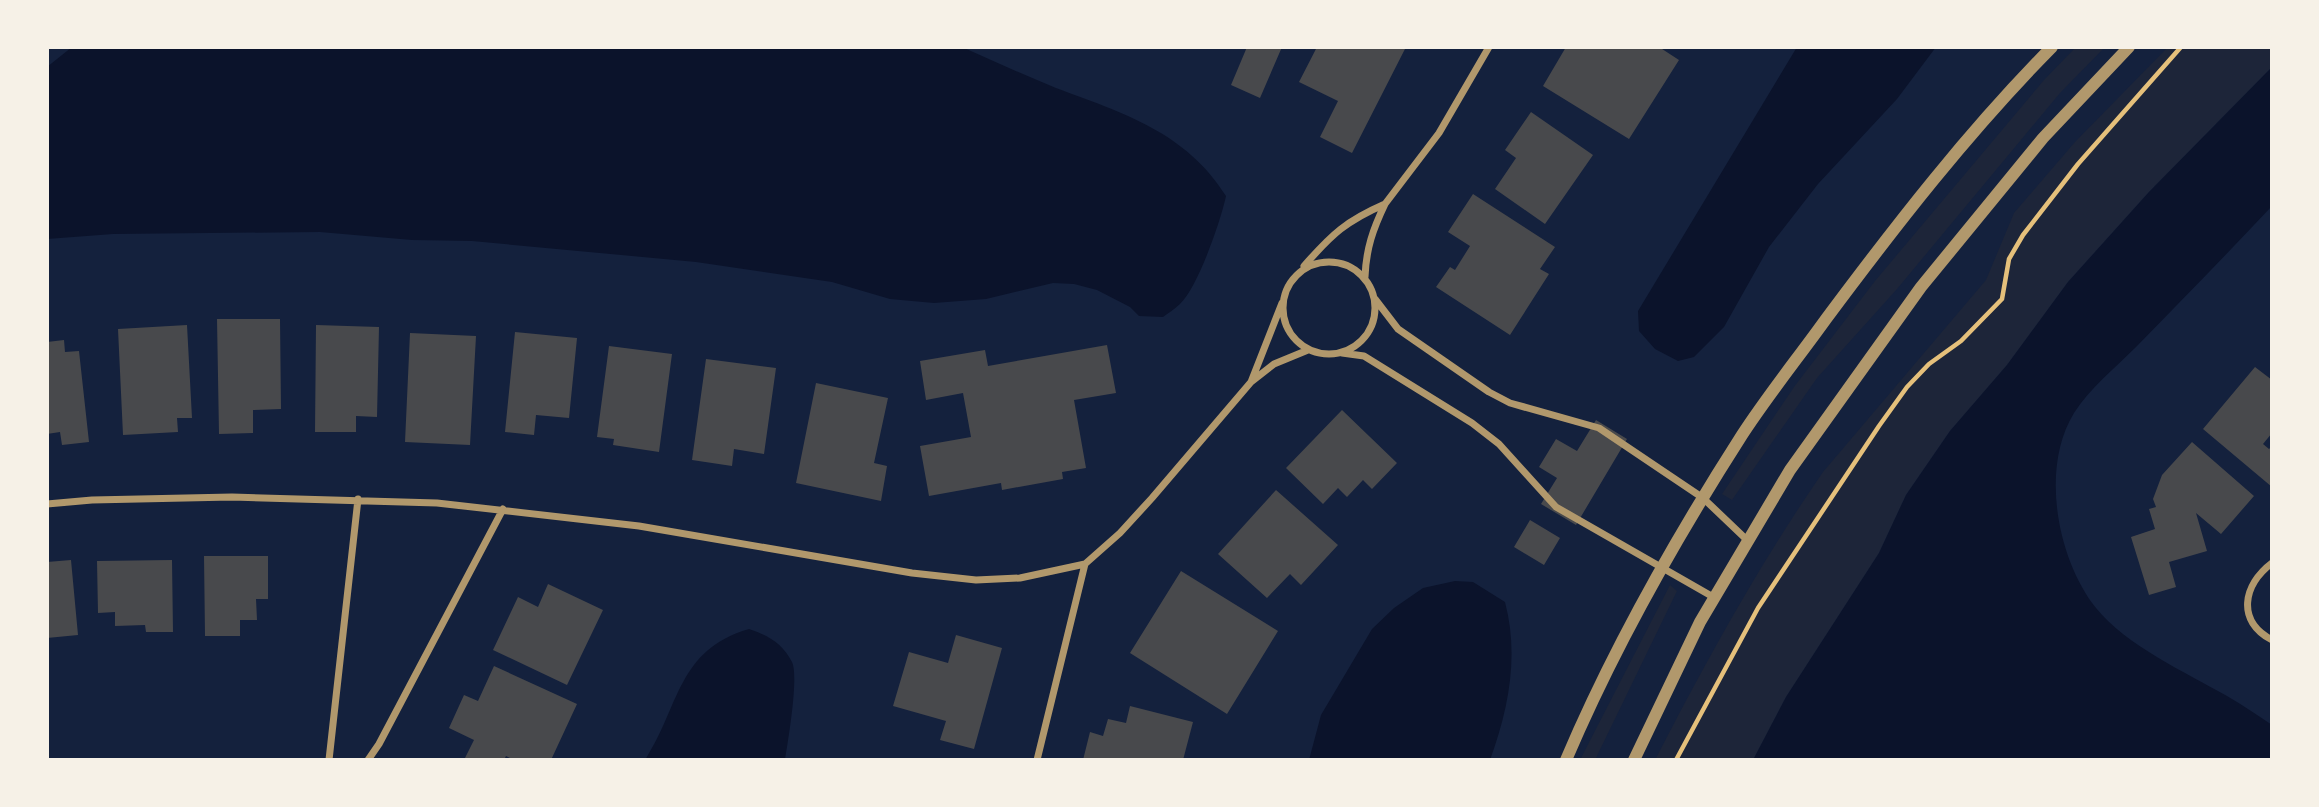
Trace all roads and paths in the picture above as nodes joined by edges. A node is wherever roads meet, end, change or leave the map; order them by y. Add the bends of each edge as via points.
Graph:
1 (1489, 47) edge
2 (2052, 47) edge
3 (2129, 47) edge
4 (2181, 47) edge
5 (1385, 204) junction
6 (1297, 274) junction
7 (1365, 277) junction
8 (1283, 299) junction
9 (1375, 299) junction
10 (1308, 350) junction
11 (1342, 353) junction
12 (1251, 382) junction
13 (1703, 498) junction
14 (358, 499) junction
15 (47, 504) edge
16 (503, 509) junction
17 (1747, 540) junction
18 (1085, 564) junction
19 (2272, 564) edge
20 (1662, 569) junction
21 (1715, 598) junction
22 (2272, 640) edge
23 (329, 760) edge
24 (368, 760) edge
25 (1037, 760) edge
26 (1566, 760) edge
27 (1634, 760) edge
28 (1676, 760) edge

1 - 5 street via 1439,133
2 - 13 street via 1889,234 1744,432
3 - 17 street via 2043,138 1921,287 1790,470
4 - 28 path via 2078,164 2023,235 2009,259 2002,299 1961,341 1929,364 1879,426 1758,608
5 - 6 street via 1347,222
5 - 7 street via 1370,234
6 - 7 street via 1324,261 1339,262
6 - 8 street
7 - 9 street
8 - 10 street via 1288,329
8 - 12 street
9 - 11 street via 1376,313 1365,338
9 - 13 street via 1398,329 1489,392 1510,403 1599,428
10 - 11 street
10 - 12 street via 1274,363
11 - 20 street via 1364,356 1472,423 1499,444 1556,507
12 - 18 street via 1152,498
13 - 17 street
13 - 20 street
14 - 15 street via 218,497
14 - 16 street
14 - 23 street
16 - 18 street via 976,580 1020,578
16 - 24 street
17 - 21 street
18 - 25 street
19 - 22 street via 2253,582 2246,604 2252,624
20 - 21 street
20 - 26 street
21 - 27 street

